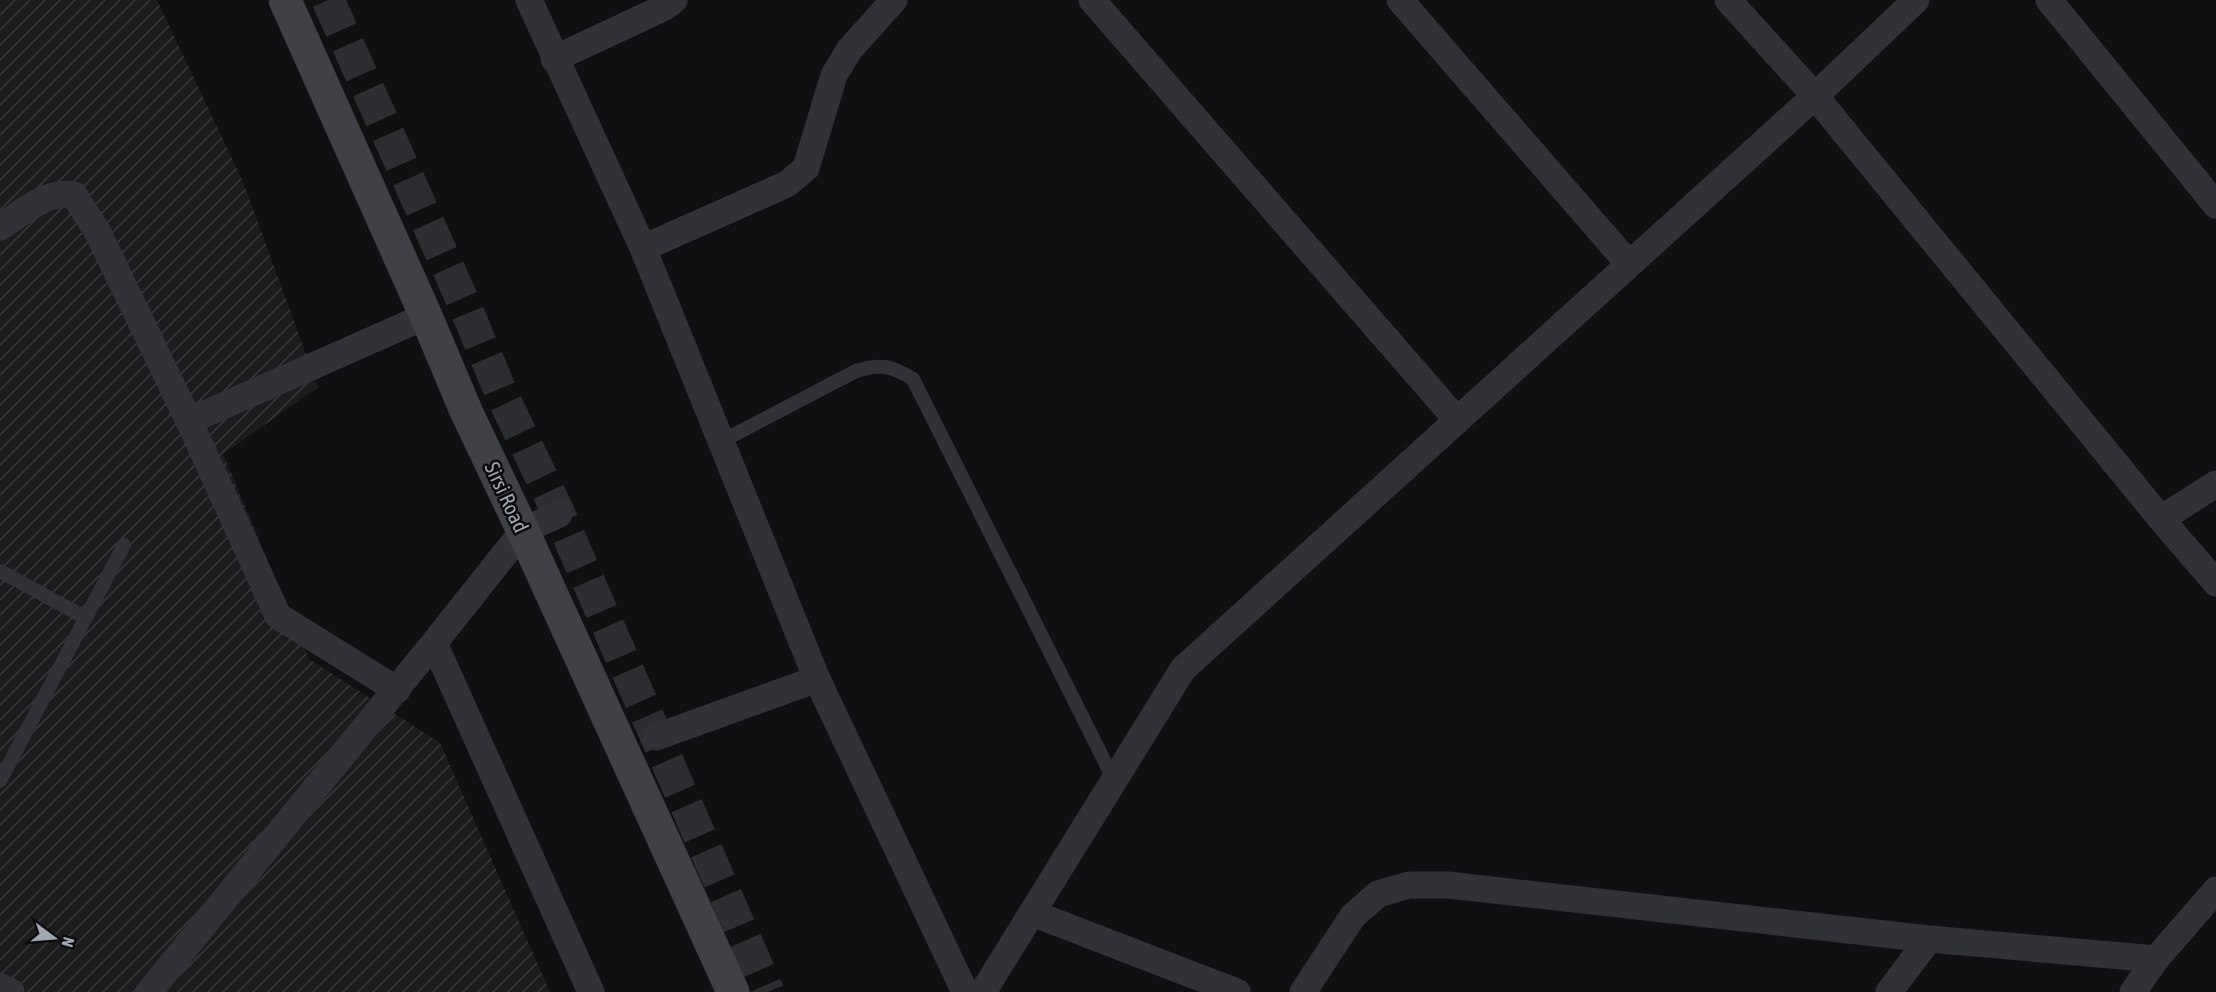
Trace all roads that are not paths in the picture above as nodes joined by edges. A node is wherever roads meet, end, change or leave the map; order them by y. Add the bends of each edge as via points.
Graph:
1 (285, 0) edge
2 (529, 0) edge
3 (674, 0) edge
4 (894, 0) edge
5 (1092, 0) edge
6 (1401, 0) edge
7 (1728, 0) edge
8 (1916, 0) edge
9 (2049, 0) edge
10 (554, 59) junction
11 (1815, 96) junction
12 (2216, 205) edge
13 (0, 227) edge
14 (643, 248) junction
15 (1629, 264) junction
16 (426, 315) junction
17 (1457, 420) junction
18 (189, 421) junction
19 (722, 441) junction
20 (2216, 484) edge
21 (559, 514) dead end
22 (2161, 519) junction
23 (523, 531) junction
24 (124, 545) dead end
25 (0, 571) edge
26 (2216, 583) edge
27 (86, 618) junction
28 (434, 643) junction
29 (817, 679) junction
30 (396, 690) junction
31 (657, 737) dead end
32 (1, 776) edge
33 (1114, 780) junction
34 (2216, 890) edge
35 (1032, 913) junction
36 (1929, 939) junction
37 (2156, 958) junction
38 (0, 986) edge
39 (11, 992) edge
40 (149, 992) edge
41 (591, 992) edge
42 (733, 992) edge
43 (966, 992) edge
44 (983, 992) edge
45 (1237, 992) edge
46 (1303, 992) edge
47 (1888, 992) edge
48 (2133, 992) edge

1 - 16 main road, Sirsi Road
2 - 10 street
3 - 10 street
4 - 14 street via 850,49 834,75 806,168 787,184
5 - 17 street
6 - 15 street
7 - 11 street
8 - 11 street
9 - 12 street
10 - 14 street
11 - 15 street
11 - 22 street
13 - 18 street via 46,197 74,195 97,231
14 - 19 street
15 - 17 street
16 - 18 street
16 - 23 main road, Sirsi Road
17 - 33 street via 1183,669
18 - 30 street via 278,616
19 - 29 street
19 - 33 lane via 856,371 872,366 895,368 913,379
20 - 22 street
21 - 23 street
22 - 26 street
23 - 28 street
23 - 42 main road, Sirsi Road
24 - 27 lane
25 - 27 lane
27 - 32 lane
28 - 30 street
28 - 41 street
29 - 31 street
29 - 43 street
30 - 40 street
33 - 35 street
34 - 37 street
35 - 44 street
35 - 45 street
36 - 37 street
36 - 46 street via 1448,885 1409,885 1378,894 1353,916
36 - 47 street
37 - 48 street
38 - 39 street

